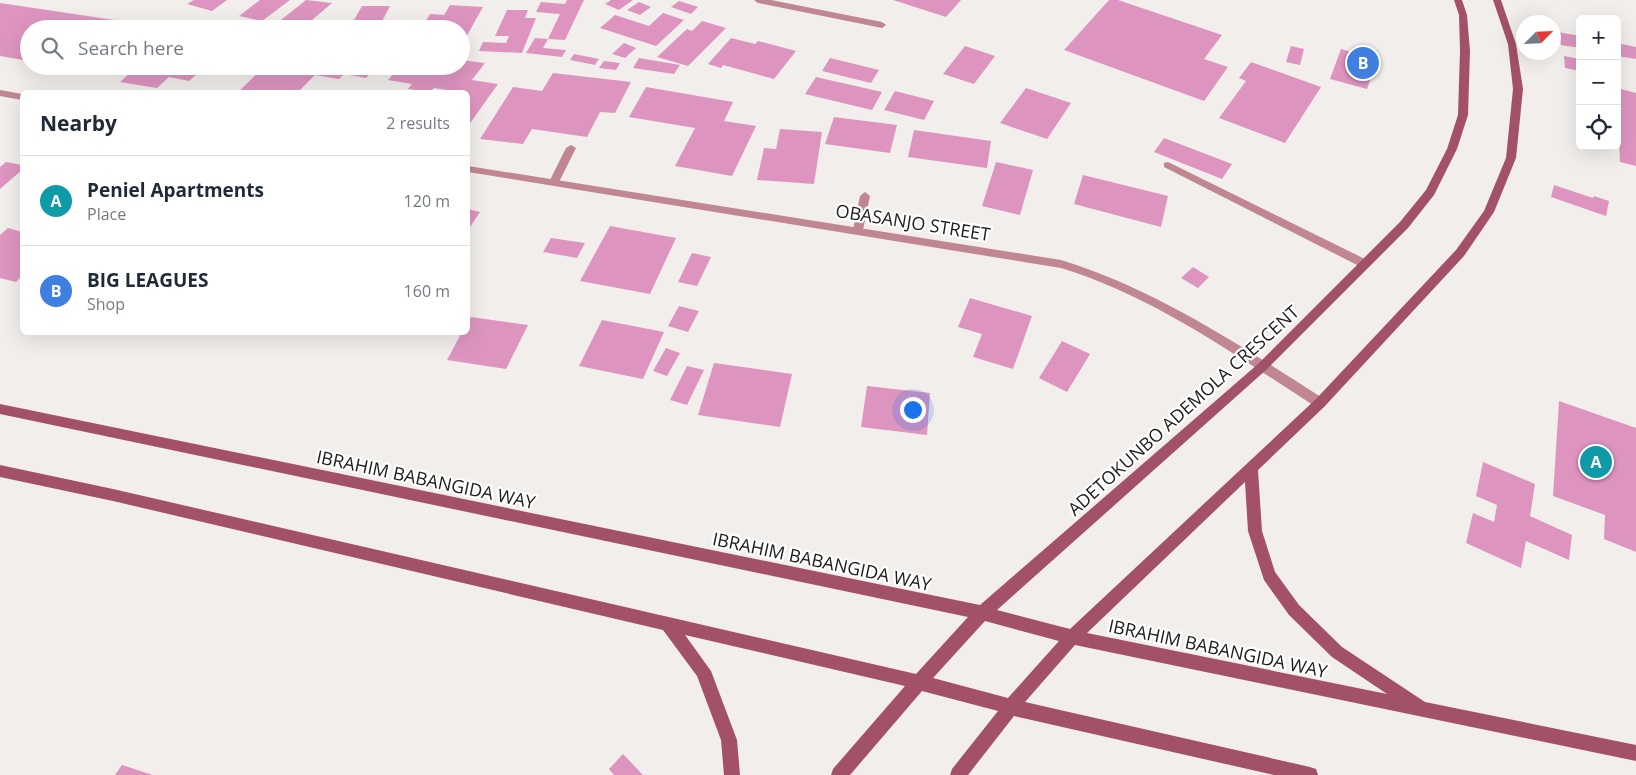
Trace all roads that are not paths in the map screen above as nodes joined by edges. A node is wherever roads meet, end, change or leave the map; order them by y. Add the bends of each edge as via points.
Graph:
1 (758, 0) edge
2 (1458, 0) edge
3 (1497, 0) edge
4 (882, 25) dead end
5 (0, 93) edge
6 (20, 97) edge
7 (571, 148) dead end
8 (1168, 165) dead end
9 (470, 168) edge
10 (554, 182) junction
11 (866, 196) dead end
12 (858, 230) junction
13 (1365, 264) junction
14 (1262, 367) junction
15 (1320, 403) junction
16 (0, 409) edge
17 (1251, 469) junction
18 (0, 471) edge
19 (982, 613) junction
20 (668, 624) junction
21 (1072, 637) junction
22 (919, 682) junction
23 (1011, 707) junction
24 (1426, 710) junction
25 (1636, 753) edge
26 (732, 775) edge
27 (839, 775) edge
28 (958, 775) edge
29 (1310, 775) edge

1 - 4 street
2 - 13 main road, ADETOKUNBO ADEMOLA CRESCENT via 1463,15 1465,83 1463,114 1452,149 1430,192 1404,226
3 - 15 main road via 1512,44 1518,89 1511,158 1489,212 1460,253
5 - 6 street
7 - 10 street
8 - 13 street
9 - 10 street, OBASANJO STREET
10 - 12 street, OBASANJO STREET
11 - 12 street
12 - 14 street, OBASANJO STREET via 1070,267 1139,295
13 - 14 main road, ADETOKUNBO ADEMOLA CRESCENT
14 - 15 street, OBASANJO STREET
14 - 19 main road, ADETOKUNBO ADEMOLA CRESCENT
15 - 17 main road
16 - 19 main road, IBRAHIM BABANGIDA WAY
17 - 21 main road
17 - 24 main road via 1255,531 1269,575 1294,610 1337,652
18 - 20 main road
19 - 21 main road, IBRAHIM BABANGIDA WAY
19 - 22 main road, ADETOKUNBO ADEMOLA CRESCENT
20 - 22 main road
20 - 26 main road via 703,671 729,740
21 - 23 main road
21 - 24 main road, IBRAHIM BABANGIDA WAY
22 - 23 main road
22 - 27 main road, ADETOKUNBO ADEMOLA CRESCENT
23 - 28 main road
23 - 29 main road
24 - 25 main road, IBRAHIM BABANGIDA WAY

